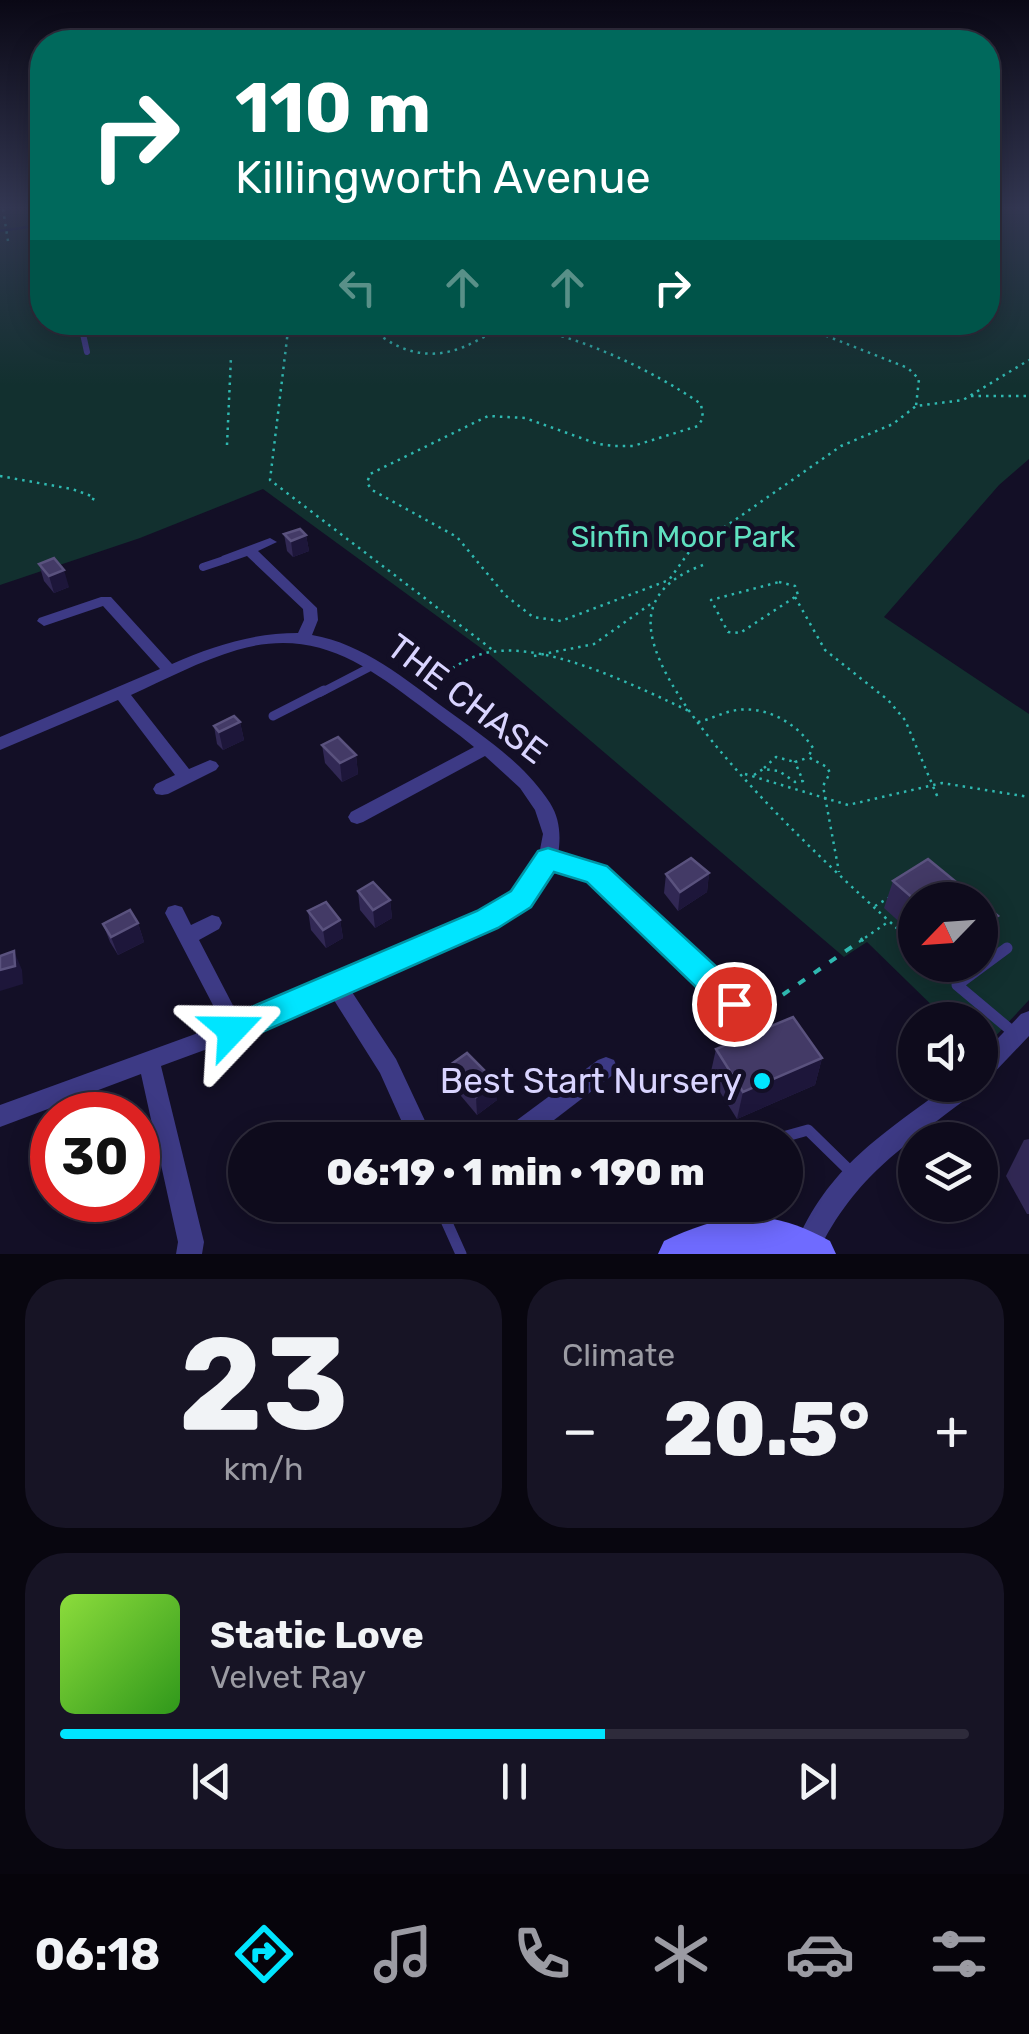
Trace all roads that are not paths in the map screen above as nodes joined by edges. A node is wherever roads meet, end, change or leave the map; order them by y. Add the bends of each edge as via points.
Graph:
1 (83, 335) edge
2 (87, 352) dead end
3 (270, 542) dead end
4 (249, 550) junction
5 (227, 558) joint
6 (203, 567) dead end
7 (44, 621) dead end
8 (303, 638) junction
9 (374, 666) junction
10 (170, 671) junction
11 (120, 692) junction
12 (273, 716) dead end
13 (0, 744) edge
14 (487, 747) junction
15 (210, 766) dead end
16 (186, 777) junction
17 (162, 789) dead end
18 (357, 818) dead end
19 (548, 859) junction
20 (175, 913) dead end
21 (212, 924) dead end
22 (188, 936) junction
23 (1007, 948) dead end
24 (336, 985) junction
25 (734, 1004) road end
26 (1023, 1028) edge
27 (232, 1030) junction
28 (998, 1054) edge
29 (149, 1062) junction
30 (606, 1067) dead end
31 (943, 1102) edge
32 (0, 1116) edge
33 (414, 1122) edge
34 (533, 1122) edge
35 (803, 1131) edge
36 (854, 1174) junction
37 (447, 1222) edge
38 (812, 1251) edge
39 (189, 1254) edge
40 (461, 1254) edge
41 (677, 1254) edge

1 - 2 lane
3 - 4 street
4 - 5 street
4 - 8 street via 310,608
5 - 6 lane
7 - 10 street via 106,600
8 - 9 street, THE CHASE
8 - 10 street, THE CHASE via 238,643
9 - 12 lane
9 - 14 street, THE CHASE
10 - 11 street, THE CHASE
11 - 13 street, THE CHASE
11 - 16 street
14 - 18 street
14 - 19 street, THE CHASE via 531,784 548,810
15 - 16 street
16 - 17 street
19 - 24 street via 521,899 488,920
19 - 25 street via 597,874 726,980
20 - 22 street
21 - 22 street
22 - 27 street
23 - 26 lane via 958,984
24 - 27 street
24 - 33 street via 388,1066
26 - 28 street
27 - 29 street
29 - 32 street
29 - 39 street
30 - 34 street
31 - 36 street
35 - 36 lane
36 - 38 street via 823,1210
37 - 40 lane
38 - 41 street via 752,1233

